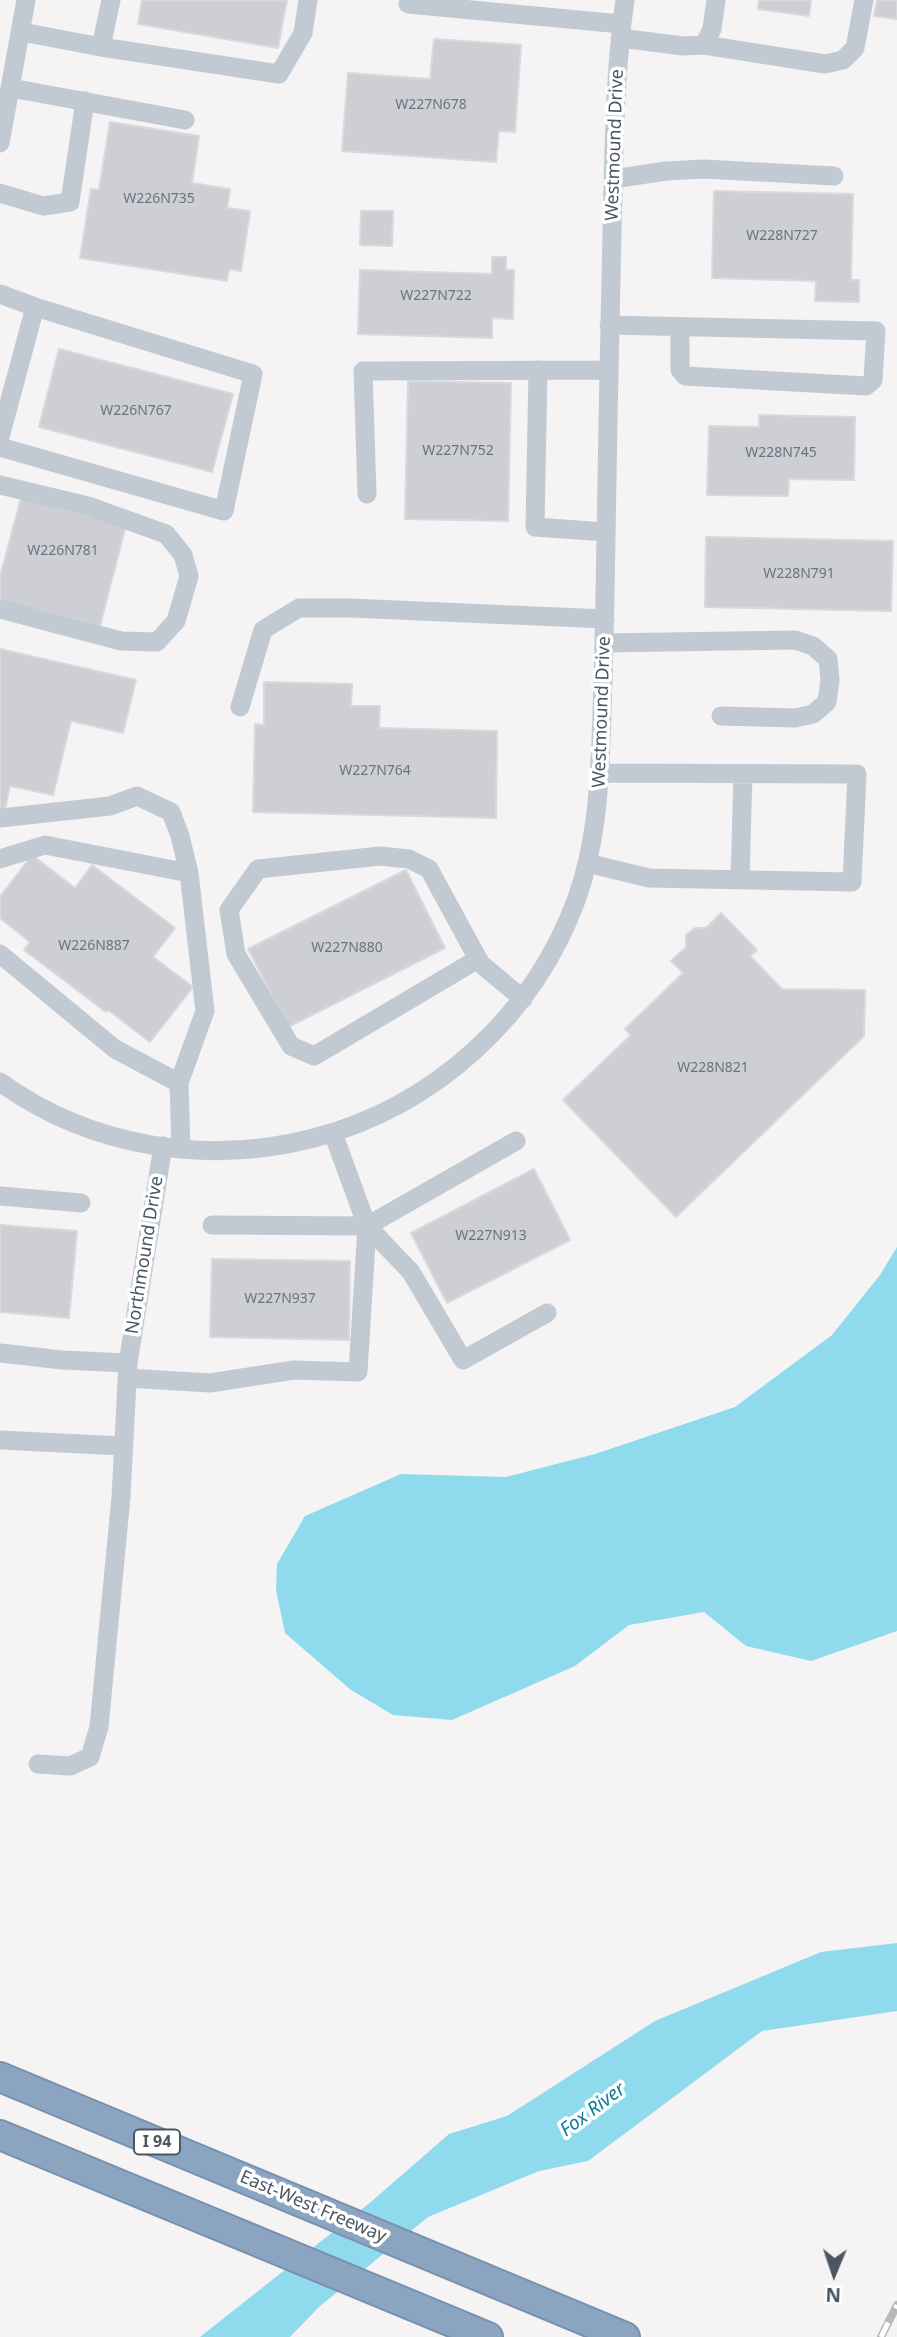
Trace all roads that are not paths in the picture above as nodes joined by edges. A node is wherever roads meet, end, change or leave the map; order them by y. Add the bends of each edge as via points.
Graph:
1 (111, 0) edge
2 (308, 0) edge
3 (625, 0) edge
4 (716, 0) edge
5 (864, 0) edge
6 (21, 1) edge
7 (408, 4) dead end
8 (621, 31) junction
9 (22, 32) junction
10 (704, 44) junction
11 (101, 47) junction
12 (12, 88) junction
13 (85, 102) junction
14 (185, 120) dead end
15 (0, 143) edge
16 (834, 176) dead end
17 (613, 179) junction
18 (0, 192) edge
19 (0, 294) edge
20 (35, 307) junction
21 (610, 325) junction
22 (680, 327) junction
23 (608, 369) junction
24 (538, 370) junction
25 (0, 437) edge
26 (0, 447) edge
27 (0, 485) edge
28 (367, 495) dead end
29 (606, 532) junction
30 (0, 609) edge
31 (605, 618) junction
32 (604, 643) junction
33 (240, 707) dead end
34 (721, 716) dead end
35 (600, 773) junction
36 (743, 774) junction
37 (0, 818) edge
38 (0, 859) edge
39 (587, 863) junction
40 (189, 873) junction
41 (740, 880) junction
42 (0, 954) edge
43 (478, 959) junction
44 (523, 999) junction
45 (0, 1082) edge
46 (179, 1083) junction
47 (333, 1133) junction
48 (516, 1141) dead end
49 (172, 1148) junction
50 (0, 1195) edge
51 (82, 1203) dead end
52 (212, 1225) dead end
53 (367, 1226) junction
54 (547, 1313) dead end
55 (0, 1353) edge
56 (128, 1370) junction
57 (0, 1440) edge
58 (123, 1446) junction
59 (38, 1764) dead end
60 (0, 2077) edge
61 (0, 2134) edge
62 (488, 2337) edge
63 (625, 2337) edge

1 - 11 street
2 - 11 street via 303,33 279,74
3 - 8 street, Westmound Drive
4 - 10 street via 712,29
5 - 10 street via 855,48 843,60 825,64
6 - 9 street
7 - 8 street
8 - 10 street via 683,46
8 - 17 street, Westmound Drive
9 - 11 street
9 - 12 street
12 - 13 street
12 - 15 street
13 - 14 street
13 - 18 street via 70,202 43,206
16 - 17 street via 704,169
17 - 21 street, Westmound Drive
19 - 20 street
20 - 25 street
20 - 26 street via 253,374 224,511
21 - 22 street
21 - 23 street, Westmound Drive
22 - 22 street via 876,331 873,380 866,386 685,376 680,370
23 - 24 street
23 - 29 street, Westmound Drive
24 - 28 street via 363,371
24 - 29 street via 535,527
27 - 30 street via 88,506 166,534 183,555 188,576 176,621 157,642 121,641
29 - 31 street, Westmound Drive
31 - 32 street, Westmound Drive
31 - 33 street via 299,608 263,630
32 - 34 street via 795,640 813,646 828,659 827,702 813,714 795,718
32 - 35 street, Westmound Drive
35 - 36 street
35 - 39 street, Westmound Drive
36 - 41 street
36 - 41 street via 857,774 852,882
37 - 40 street via 110,806 137,796 171,813
38 - 40 street via 45,845
39 - 41 street via 649,878
39 - 44 street, Westmound Drive via 564,930
40 - 46 street via 205,1011
42 - 46 street via 115,1049
43 - 43 street via 429,869 410,859 380,856 258,869 229,910 236,954 290,1046 314,1056
43 - 44 street
44 - 47 street, Westmound Drive via 492,1035 447,1075
45 - 49 street, Westmound Drive via 75,1124 131,1142
46 - 49 street, Northmound Drive
47 - 49 street, Westmound Drive via 256,1149
47 - 53 street
48 - 53 street
49 - 56 street, Northmound Drive
50 - 51 street
52 - 53 street
53 - 54 street via 411,1272 463,1360
53 - 56 street via 358,1371 294,1370 210,1383
55 - 56 street
56 - 58 street, Northmound Drive
57 - 58 street
58 - 59 street, Northmound Drive via 99,1727 90,1757 70,1766
60 - 63 highway, East-West Freeway / I 94
61 - 62 highway

